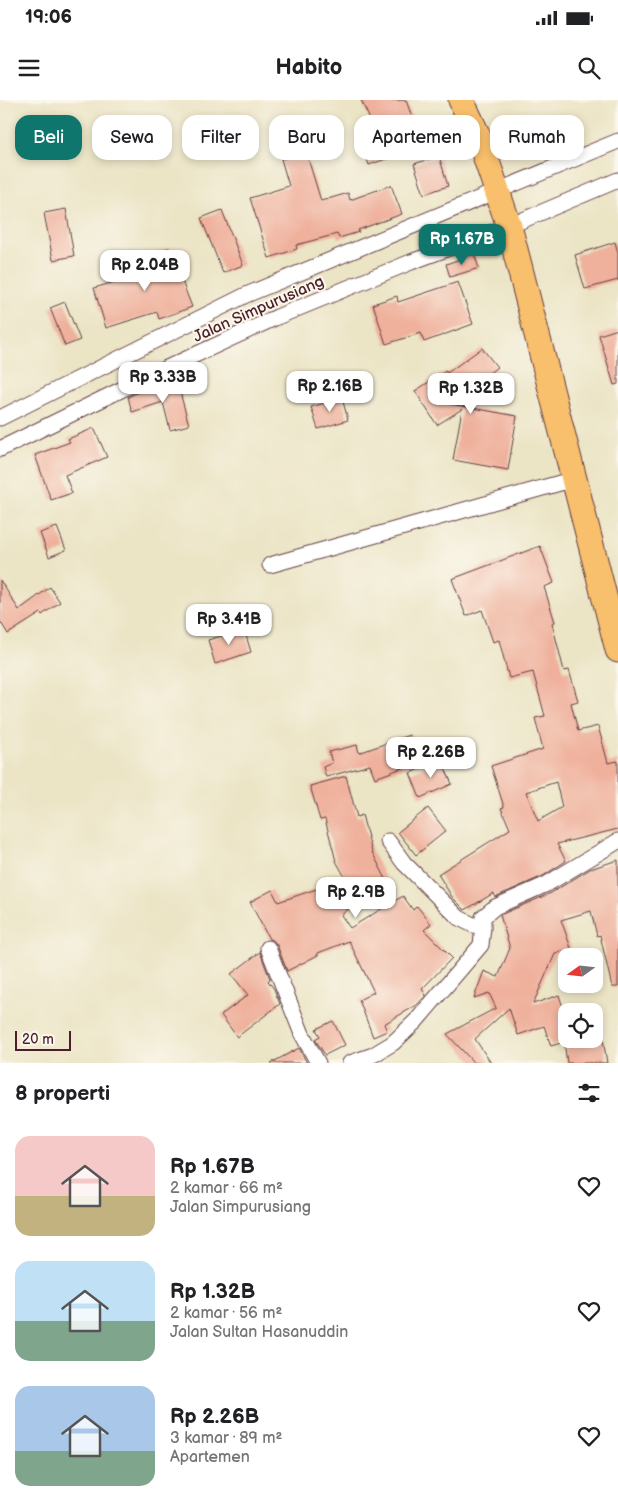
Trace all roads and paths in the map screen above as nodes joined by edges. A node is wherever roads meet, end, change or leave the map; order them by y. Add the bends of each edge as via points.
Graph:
1 (461, 100) edge
2 (618, 141) edge
3 (618, 180) edge
4 (498, 191) junction
5 (509, 226) junction
6 (0, 418) edge
7 (0, 449) edge
8 (574, 479) junction
9 (270, 565) dead end
10 (618, 650) edge
11 (388, 841) dead end
12 (618, 841) edge
13 (483, 927) junction
14 (268, 948) dead end
15 (318, 1063) edge
16 (350, 1063) edge

1 - 4 highway
2 - 4 street, Jalan Simpurusiang
3 - 5 street, Jalan Simpurusiang
4 - 5 highway
4 - 6 street, Jalan Simpurusiang via 246,295
5 - 7 street, Jalan Simpurusiang via 410,262 277,317
5 - 8 highway
8 - 9 street
8 - 10 highway
11 - 13 street via 404,863 460,918
12 - 13 street via 547,884 495,907 483,917
13 - 16 street via 481,946 417,1020 393,1043 373,1056
14 - 15 street via 302,1034

